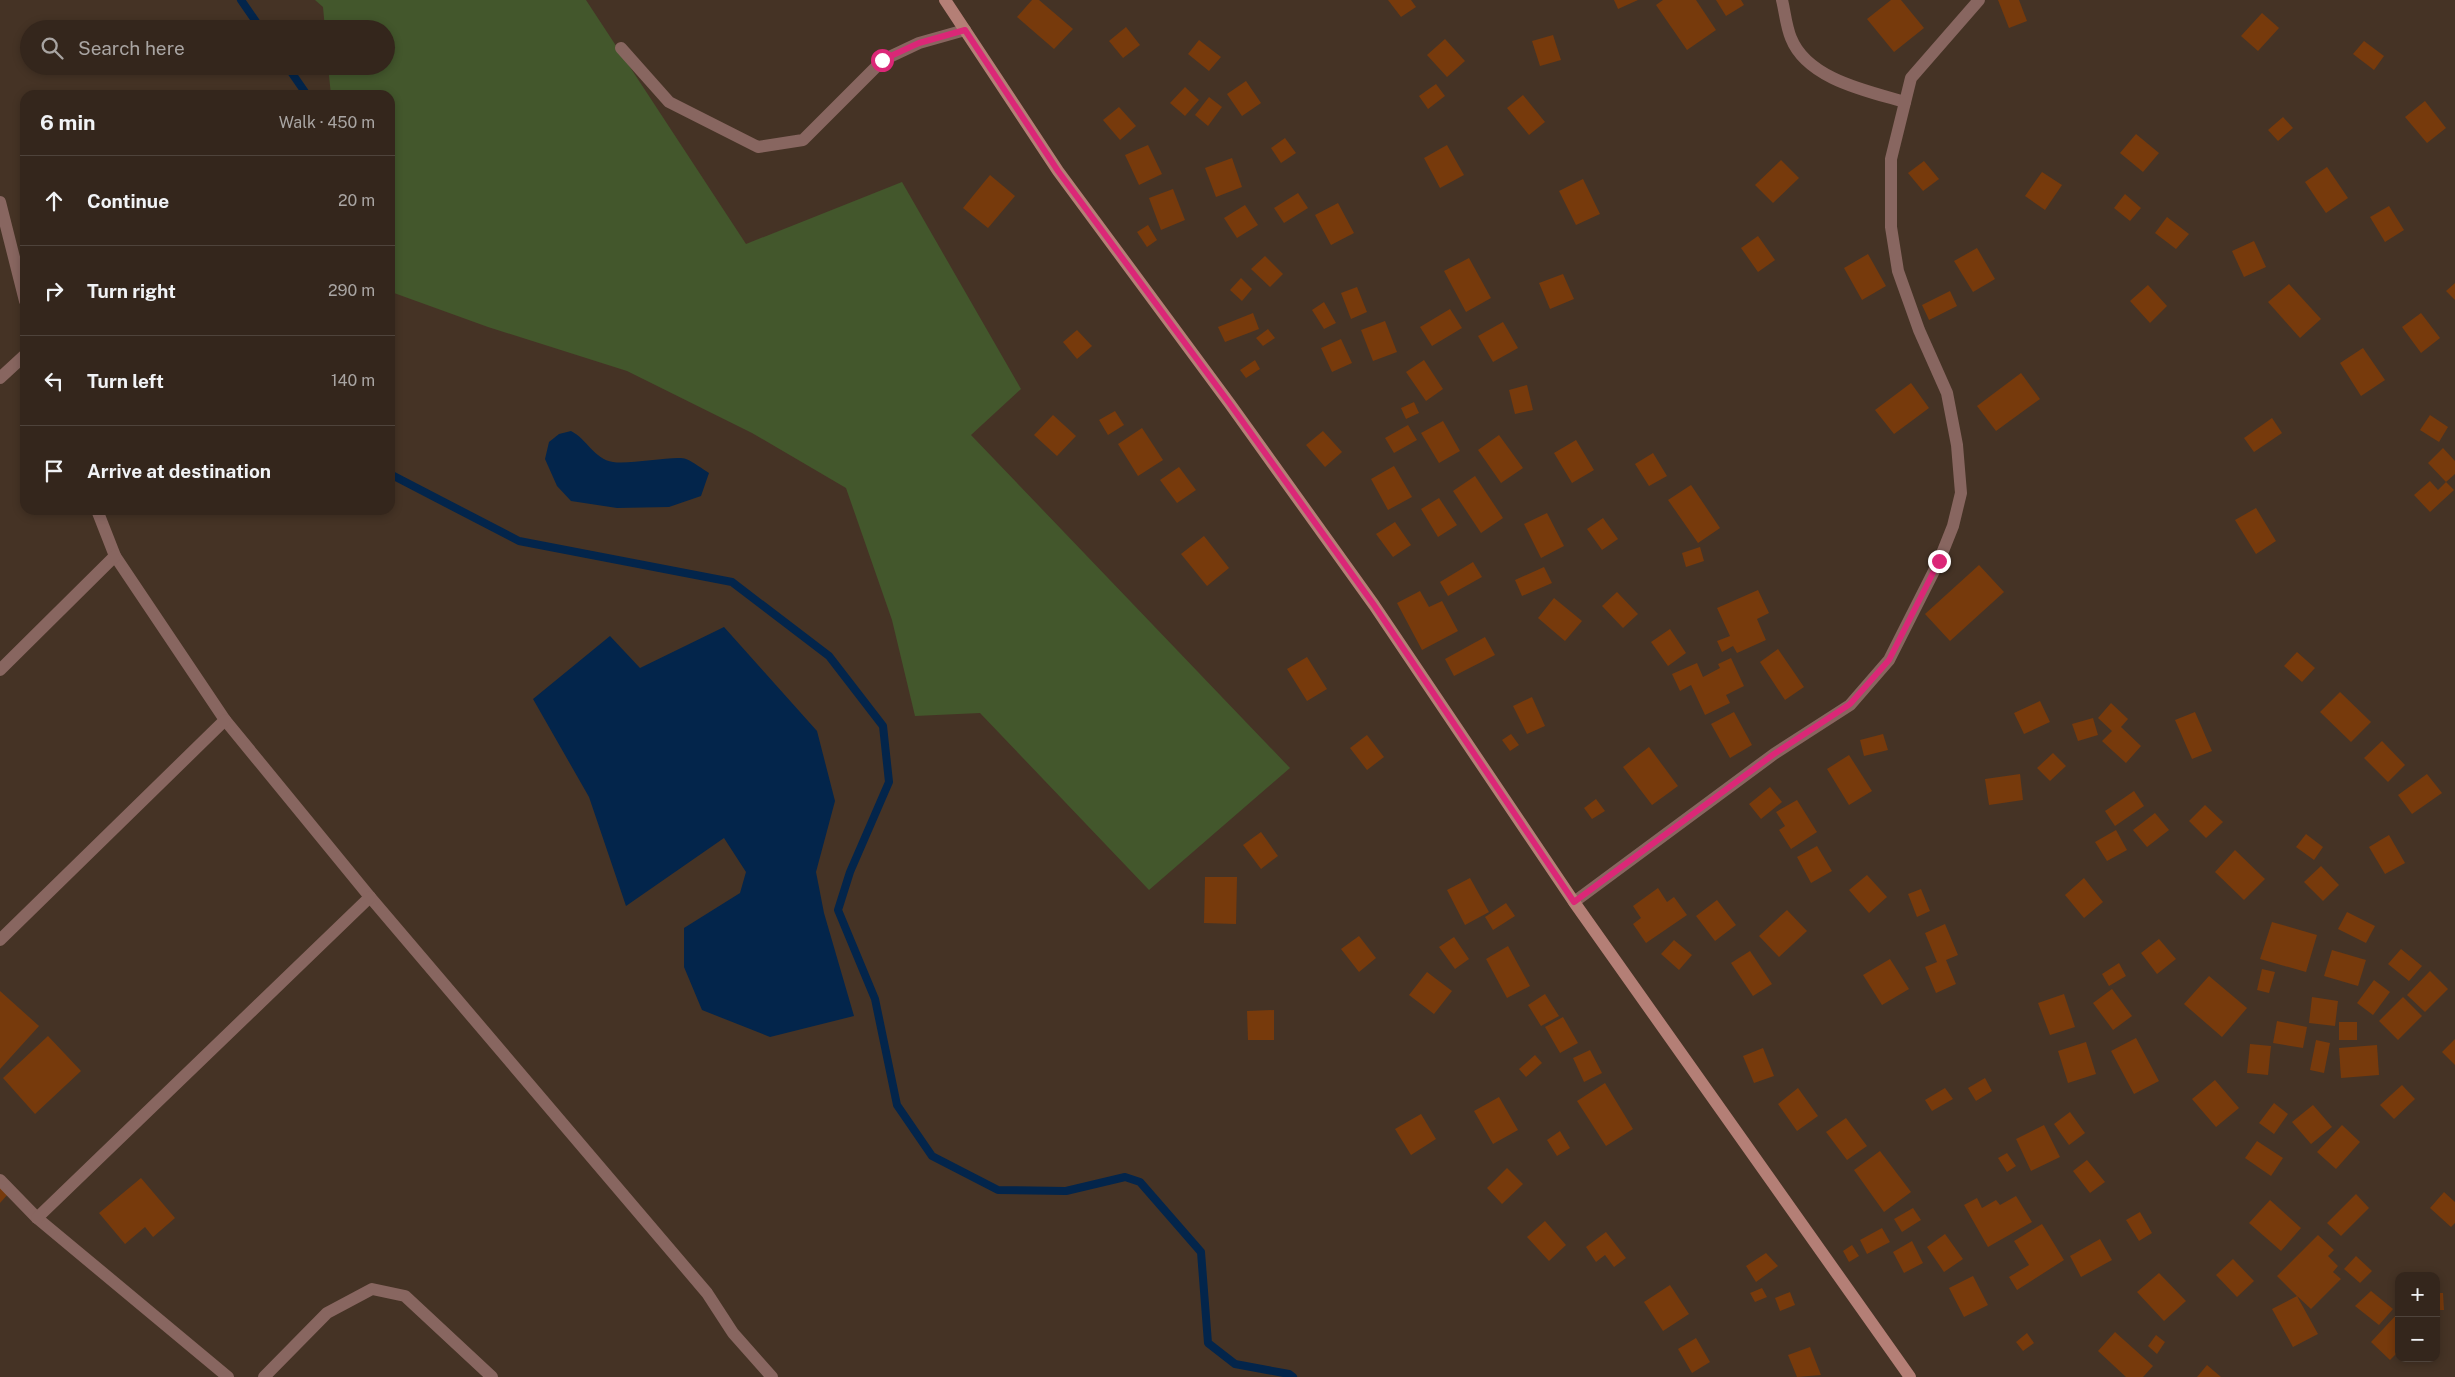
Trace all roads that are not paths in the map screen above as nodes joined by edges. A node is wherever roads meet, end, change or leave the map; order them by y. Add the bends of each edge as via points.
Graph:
1 (945, 0) edge
2 (1782, 0) edge
3 (1979, 0) edge
4 (965, 30) junction
5 (621, 48) dead end
6 (1905, 102) junction
7 (0, 202) edge
8 (20, 281) edge
9 (20, 360) edge
10 (0, 378) edge
11 (100, 515) edge
12 (115, 556) junction
13 (0, 670) edge
14 (226, 720) junction
15 (370, 898) junction
16 (1574, 902) junction
17 (0, 940) edge
18 (0, 1180) edge
19 (37, 1218) junction
20 (228, 1377) edge
21 (264, 1377) edge
22 (492, 1377) edge
23 (772, 1377) edge
24 (1910, 1377) edge

1 - 4 main road
2 - 6 street via 1791,39 1813,68 1853,87
3 - 6 street via 1911,78
4 - 5 street via 919,43 882,60 803,140 758,147 669,102
4 - 16 main road via 1058,171 1374,605
6 - 16 street via 1891,159 1891,228 1898,271 1918,330 1947,393 1958,445 1961,492 1939,561 1889,660 1850,704 1774,754
7 - 8 street
9 - 10 street
11 - 12 street
12 - 13 street
12 - 14 street
14 - 15 street
14 - 17 street
15 - 19 street
15 - 23 street via 707,1293 734,1333
16 - 24 main road
18 - 19 street
19 - 20 street
21 - 22 street via 327,1313 372,1289 404,1296

